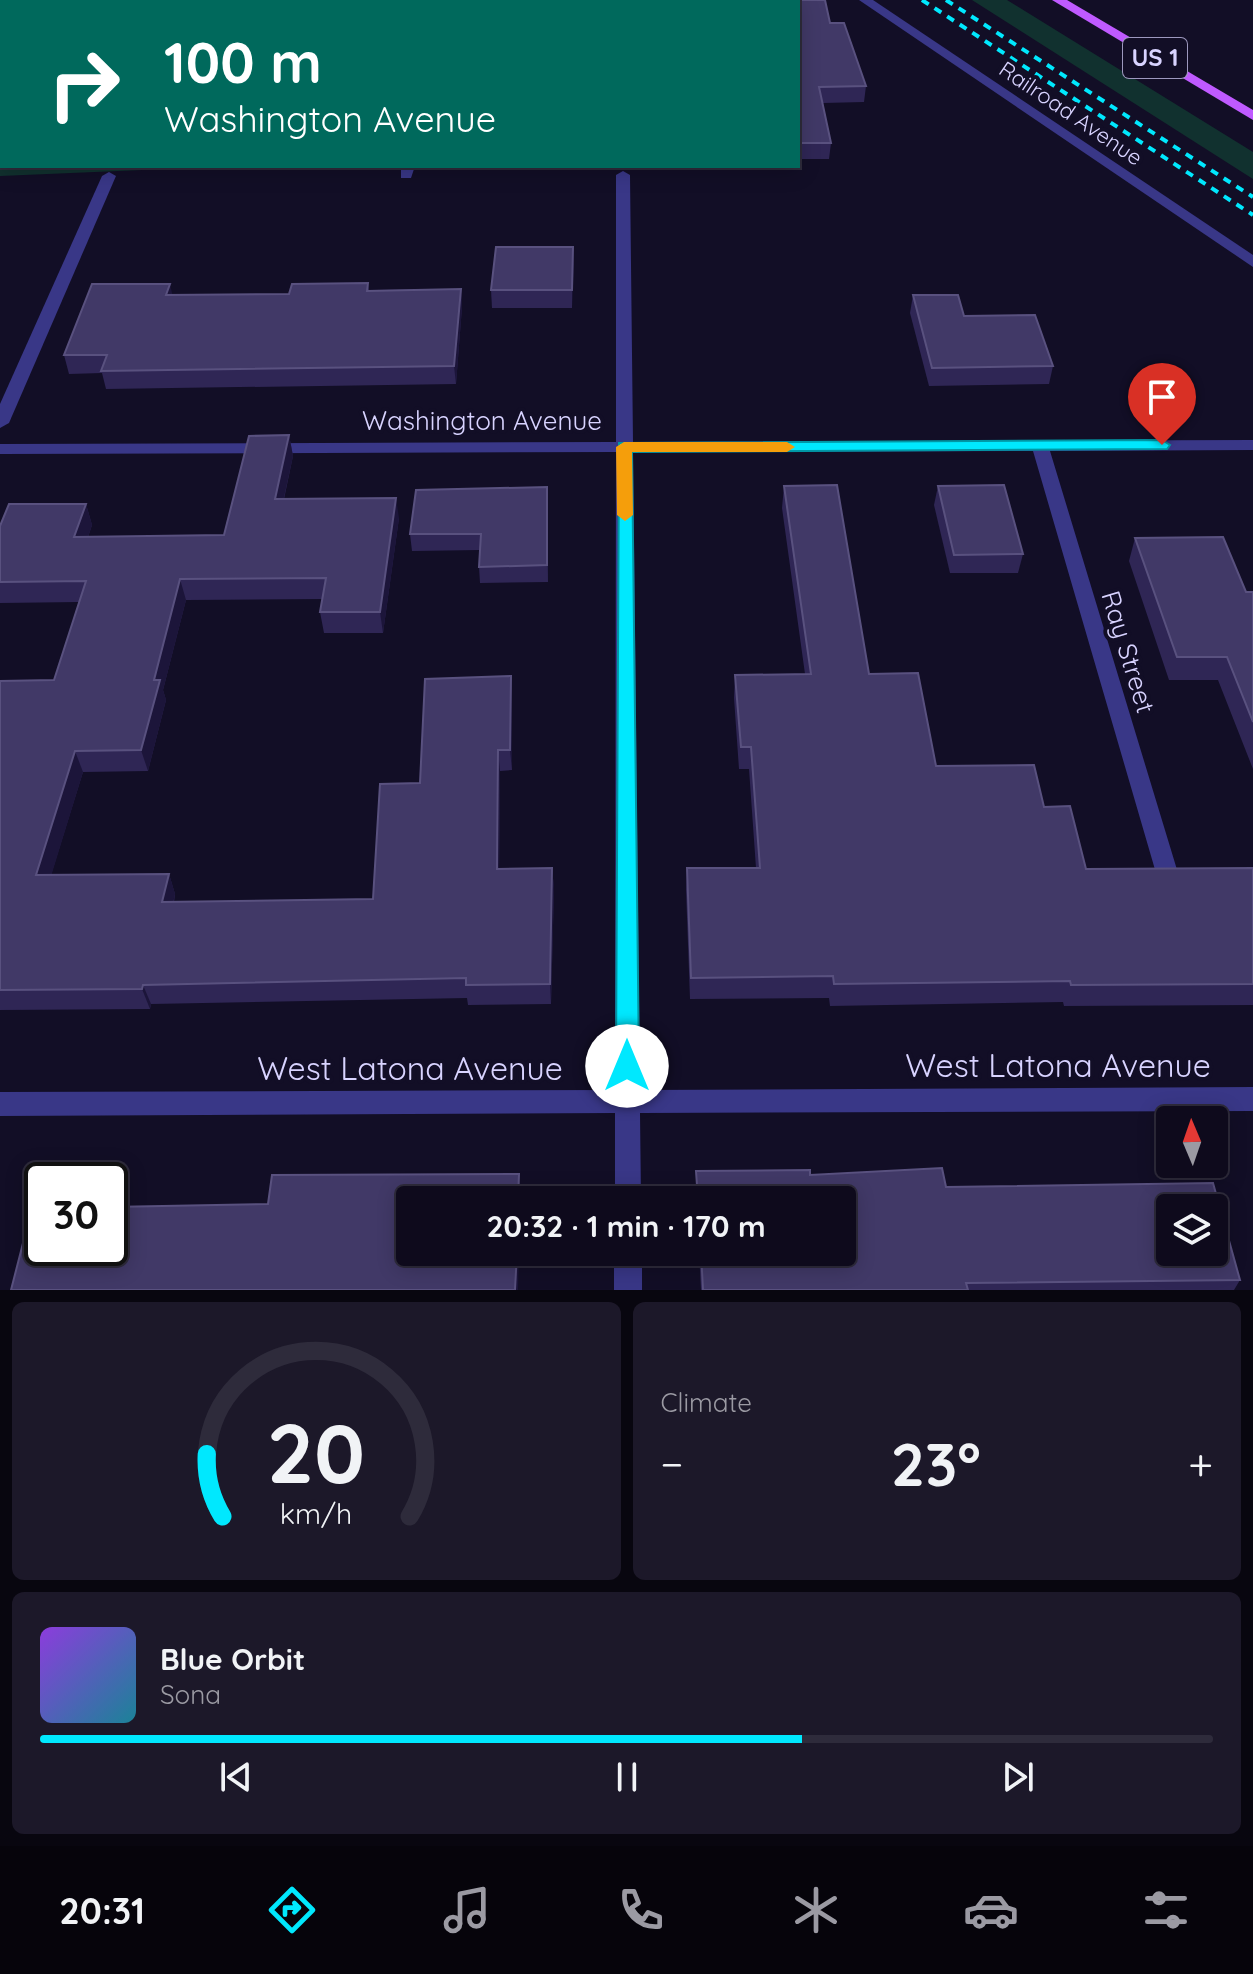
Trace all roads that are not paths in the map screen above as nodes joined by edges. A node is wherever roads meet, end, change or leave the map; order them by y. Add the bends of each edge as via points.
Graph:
1 (865, 0) edge
2 (1058, 0) edge
3 (1253, 116) edge
4 (623, 175) dead end
5 (109, 176) dead end
6 (1253, 262) edge
7 (0, 423) edge
8 (1253, 445) edge
9 (1040, 446) junction
10 (624, 447) junction
11 (0, 449) edge
12 (1167, 873) edge
13 (1253, 1099) edge
14 (628, 1101) junction
15 (0, 1104) edge
16 (628, 1186) edge
17 (628, 1266) edge
18 (628, 1290) edge

1 - 6 street, Railroad Avenue
2 - 3 main road, US 1
4 - 10 street
5 - 7 street
8 - 9 street, Washington Avenue
9 - 10 street, Washington Avenue
9 - 12 street, Ray Street
10 - 11 street, Washington Avenue
10 - 14 street
13 - 14 street, West Latona Avenue
14 - 15 street, West Latona Avenue
14 - 16 street
17 - 18 street

